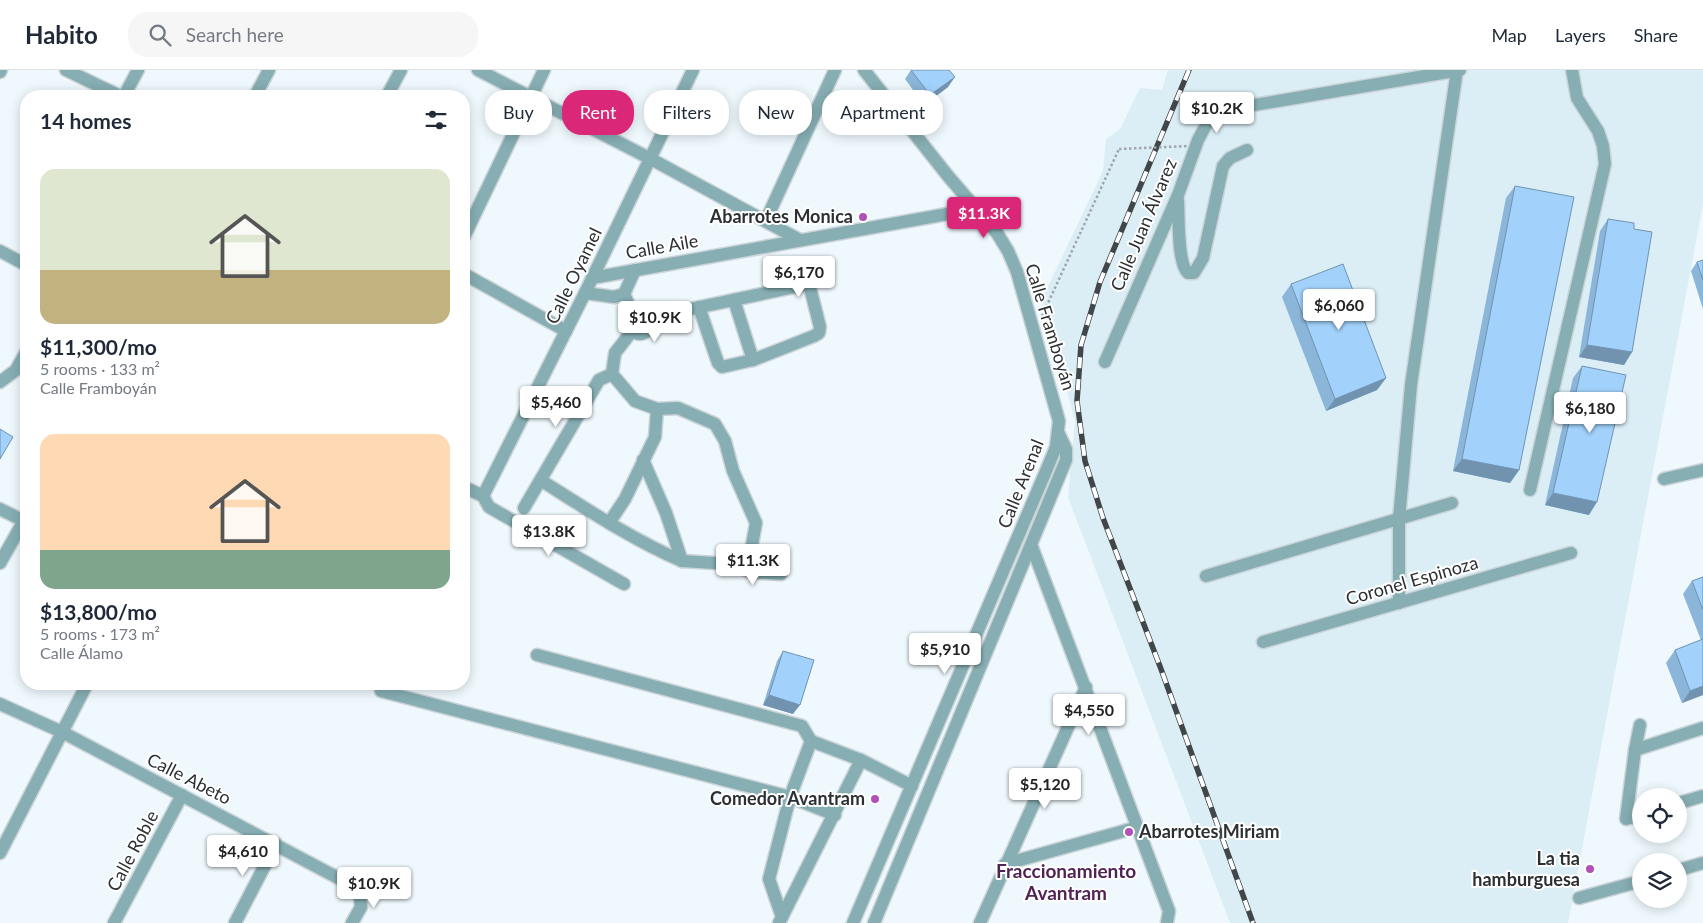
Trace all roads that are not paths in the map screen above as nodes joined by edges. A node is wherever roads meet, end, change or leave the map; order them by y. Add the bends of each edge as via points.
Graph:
1 (66, 70) edge
2 (138, 70) edge
3 (269, 70) edge
4 (401, 70) edge
5 (478, 70) edge
6 (544, 70) edge
7 (693, 70) edge
8 (835, 70) edge
9 (864, 70) edge
10 (1458, 70) edge
11 (1572, 70) edge
12 (109, 90) edge
13 (126, 90) edge
14 (258, 90) edge
15 (390, 90) edge
16 (515, 90) edge
17 (534, 90) edge
18 (552, 109) edge
19 (512, 135) edge
20 (1247, 150) dead end
21 (651, 159) junction
22 (1178, 195) junction
23 (975, 209) junction
24 (766, 220) junction
25 (470, 223) edge
26 (800, 240) junction
27 (0, 251) edge
28 (20, 262) edge
29 (804, 264) dead end
30 (635, 270) junction
31 (470, 277) edge
32 (592, 278) junction
33 (809, 284) junction
34 (585, 293) junction
35 (624, 294) junction
36 (734, 300) junction
37 (699, 307) junction
38 (634, 316) junction
39 (648, 318) junction
40 (632, 330) junction
41 (566, 331) junction
42 (753, 360) junction
43 (1105, 362) dead end
44 (20, 363) edge
45 (612, 374) junction
46 (0, 382) edge
47 (657, 409) junction
48 (1059, 434) junction
49 (644, 460) junction
50 (1703, 470) edge
51 (1664, 479) dead end
52 (542, 481) junction
53 (470, 490) edge
54 (1530, 490) dead end
55 (483, 496) junction
56 (1452, 503) dead end
57 (524, 508) dead end
58 (0, 509) edge
59 (20, 517) edge
60 (1399, 519) junction
61 (609, 523) junction
62 (20, 530) edge
63 (1032, 547) junction
64 (1571, 553) dead end
65 (682, 561) junction
66 (0, 564) edge
67 (731, 564) junction
68 (781, 574) dead end
69 (1206, 576) dead end
70 (624, 584) dead end
71 (1399, 603) junction
72 (1263, 642) dead end
73 (538, 655) dead end
74 (1086, 687) junction
75 (84, 690) edge
76 (381, 690) dead end
77 (0, 704) edge
78 (1640, 725) dead end
79 (1703, 728) edge
80 (62, 732) junction
81 (811, 741) junction
82 (1635, 750) junction
83 (861, 760) junction
84 (912, 786) junction
85 (182, 795) junction
86 (1703, 796) edge
87 (790, 797) junction
88 (1687, 801) edge
89 (835, 815) junction
90 (1632, 817) edge
91 (1138, 827) junction
92 (276, 844) junction
93 (0, 853) edge
94 (1703, 863) edge
95 (1005, 864) junction
96 (1687, 868) edge
97 (1632, 884) edge
98 (1580, 898) dead end
99 (781, 920) edge
100 (114, 923) edge
101 (235, 923) edge
102 (352, 923) edge
103 (853, 923) edge
104 (874, 923) edge
105 (980, 923) edge
106 (1167, 923) edge

1 - 12 street
2 - 13 street
3 - 14 street
4 - 15 street
5 - 16 street
6 - 17 street
7 - 21 street, Calle Oyamel
8 - 24 street
9 - 23 street, Calle Framboyán
10 - 22 street, Calle Juan Álvarez via 1213,112 1198,140
10 - 60 street via 1411,385
11 - 54 street via 1577,98 1598,131 1605,164
18 - 21 street
19 - 25 street
20 - 22 street via 1230,158 1224,166 1203,258 1194,273 1185,270 1180,245
21 - 24 street
21 - 32 street, Calle Oyamel
22 - 43 street, Calle Juan Álvarez
23 - 26 street, Calle Aile
23 - 48 street, Calle Framboyán via 998,233 1017,272 1056,407
24 - 26 street
26 - 30 street, Calle Aile
27 - 28 street
29 - 33 street
30 - 32 street, Calle Aile
30 - 35 street
31 - 41 street
32 - 34 street, Calle Oyamel
33 - 36 street
33 - 42 street via 819,333
34 - 35 street via 614,297
34 - 41 street, Calle Oyamel
35 - 38 street
36 - 37 street
36 - 42 street
37 - 39 street
37 - 42 street via 722,367
38 - 39 street
38 - 40 street via 630,320
39 - 40 street via 650,328 646,332 642,334
40 - 45 street via 615,353
41 - 55 street, Calle Oyamel
44 - 46 street
45 - 47 street via 635,401
45 - 52 street via 598,380
47 - 49 street via 655,436
47 - 67 street via 678,408 715,424 724,441 733,471 756,523 751,550
48 - 63 street, Calle Arenal via 1066,449 1066,460
48 - 84 street, Calle Arenal via 1043,480
49 - 61 street
49 - 65 street
50 - 51 street
52 - 57 street
52 - 61 street
53 - 55 street
55 - 70 street via 489,506
56 - 60 street
58 - 59 street
60 - 69 street
60 - 71 street
61 - 65 street
62 - 66 street
63 - 74 street
63 - 104 street, Calle Arenal
64 - 71 street, Coronel Espinoza
65 - 67 street
67 - 68 street via 751,572
71 - 72 street, Coronel Espinoza
73 - 81 street via 802,726
74 - 91 street
74 - 95 street
75 - 80 street
76 - 87 street
77 - 80 street, Calle Abeto
78 - 82 street
79 - 82 street
80 - 85 street, Calle Abeto
80 - 93 street
81 - 83 street
81 - 87 street
82 - 90 street via 1626,819
83 - 84 street
83 - 89 street
84 - 103 street, Calle Arenal
85 - 92 street, Calle Abeto
85 - 100 street, Calle Roble
86 - 88 street
87 - 89 street
87 - 99 street via 769,880
89 - 99 street
91 - 95 street
91 - 106 street via 1169,912
92 - 101 street
92 - 102 street, Calle Abeto via 359,889 361,907
94 - 96 street
95 - 105 street
97 - 98 street

